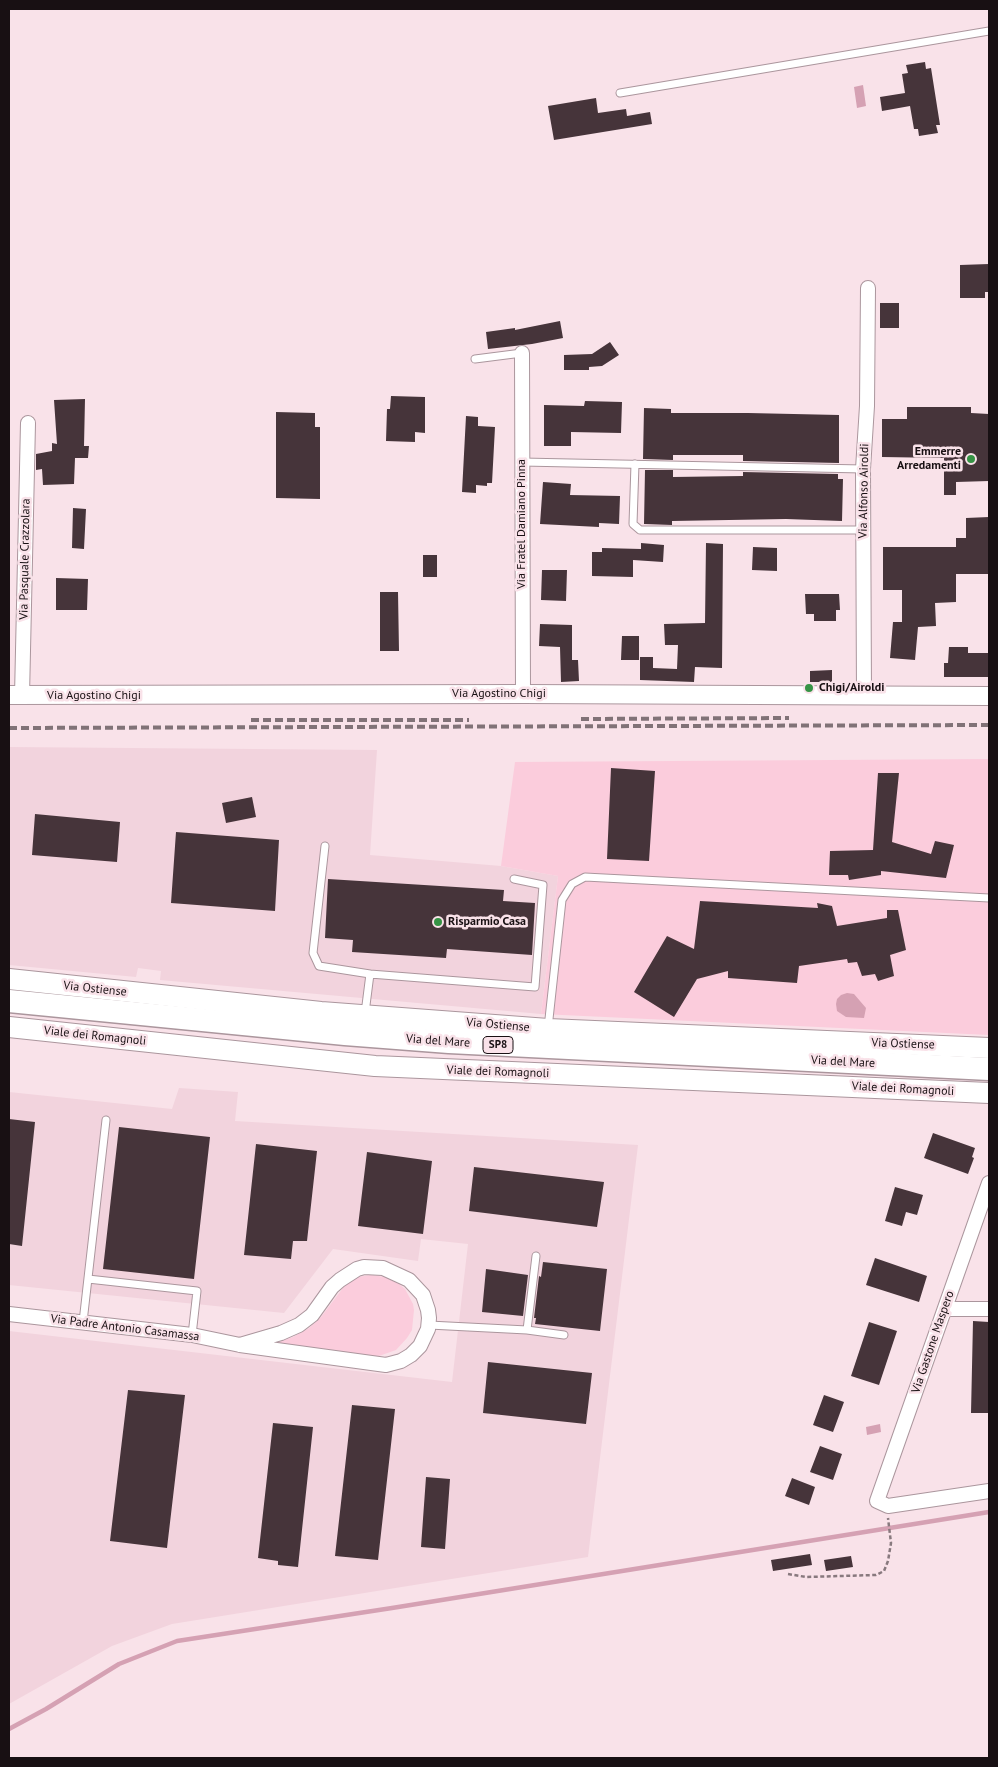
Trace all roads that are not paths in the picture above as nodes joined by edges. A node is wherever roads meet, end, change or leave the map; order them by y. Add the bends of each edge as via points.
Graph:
1 (989, 31) edge
2 (620, 92) dead end
3 (868, 288) dead end
4 (522, 353) joint
5 (475, 359) dead end
6 (28, 423) dead end
7 (521, 462) junction
8 (635, 464) junction
9 (863, 469) junction
10 (863, 530) junction
11 (523, 694) junction
12 (864, 695) junction
13 (16, 696) edge
14 (989, 696) edge
15 (325, 846) dead end
16 (514, 879) dead end
17 (989, 898) edge
18 (370, 974) junction
19 (9, 980) edge
20 (9, 1001) edge
21 (364, 1016) junction
22 (9, 1027) edge
23 (548, 1029) junction
24 (989, 1048) edge
25 (989, 1069) edge
26 (989, 1093) edge
27 (106, 1120) dead end
28 (989, 1183) edge
29 (536, 1256) dead end
30 (88, 1279) junction
31 (945, 1309) junction
32 (989, 1309) edge
33 (9, 1314) edge
34 (83, 1322) junction
35 (429, 1324) junction
36 (527, 1330) junction
37 (192, 1335) junction
38 (564, 1335) dead end
39 (240, 1345) junction
40 (989, 1491) edge

1 - 2 lane
3 - 9 street, Via Alfonso Airoldi via 868,406
4 - 5 lane
4 - 7 street, Via Fratel Damiano Pinna
6 - 13 street, Via Pasquale Crazzolara
7 - 8 lane
7 - 11 street, Via Fratel Damiano Pinna
8 - 9 lane
8 - 10 lane via 633,524 640,530
9 - 10 street, Via Alfonso Airoldi
10 - 12 street, Via Alfonso Airoldi
11 - 12 street, Via Agostino Chigi
11 - 13 street, Via Agostino Chigi
12 - 14 street, Via Agostino Chigi
15 - 18 lane via 313,953 319,966
16 - 18 lane via 543,885 535,988
17 - 23 lane via 585,877 572,884 562,900
18 - 21 lane
19 - 21 main road, Via Ostiense
20 - 25 main road, Via del Mare / SP8 via 449,1042
21 - 23 main road, Via Ostiense
22 - 26 main road, Viale dei Romagnoli via 384,1067
23 - 24 main road, Via Ostiense
27 - 30 lane
28 - 31 street, Via Gastone Maspero
29 - 36 lane
30 - 34 lane
30 - 37 lane via 197,1291
31 - 32 street
31 - 40 street, Via Gastone Maspero via 877,1501 888,1506
33 - 34 street, Via Padre Antonio Casamassa
34 - 37 street, Via Padre Antonio Casamassa
35 - 36 lane
35 - 39 street, Via Padre Antonio Casamassa via 415,1352 391,1364
35 - 39 street, Via Padre Antonio Casamassa via 426,1303 414,1283 389,1270 364,1267 332,1287 312,1315 299,1325
36 - 38 lane
37 - 39 street, Via Padre Antonio Casamassa

